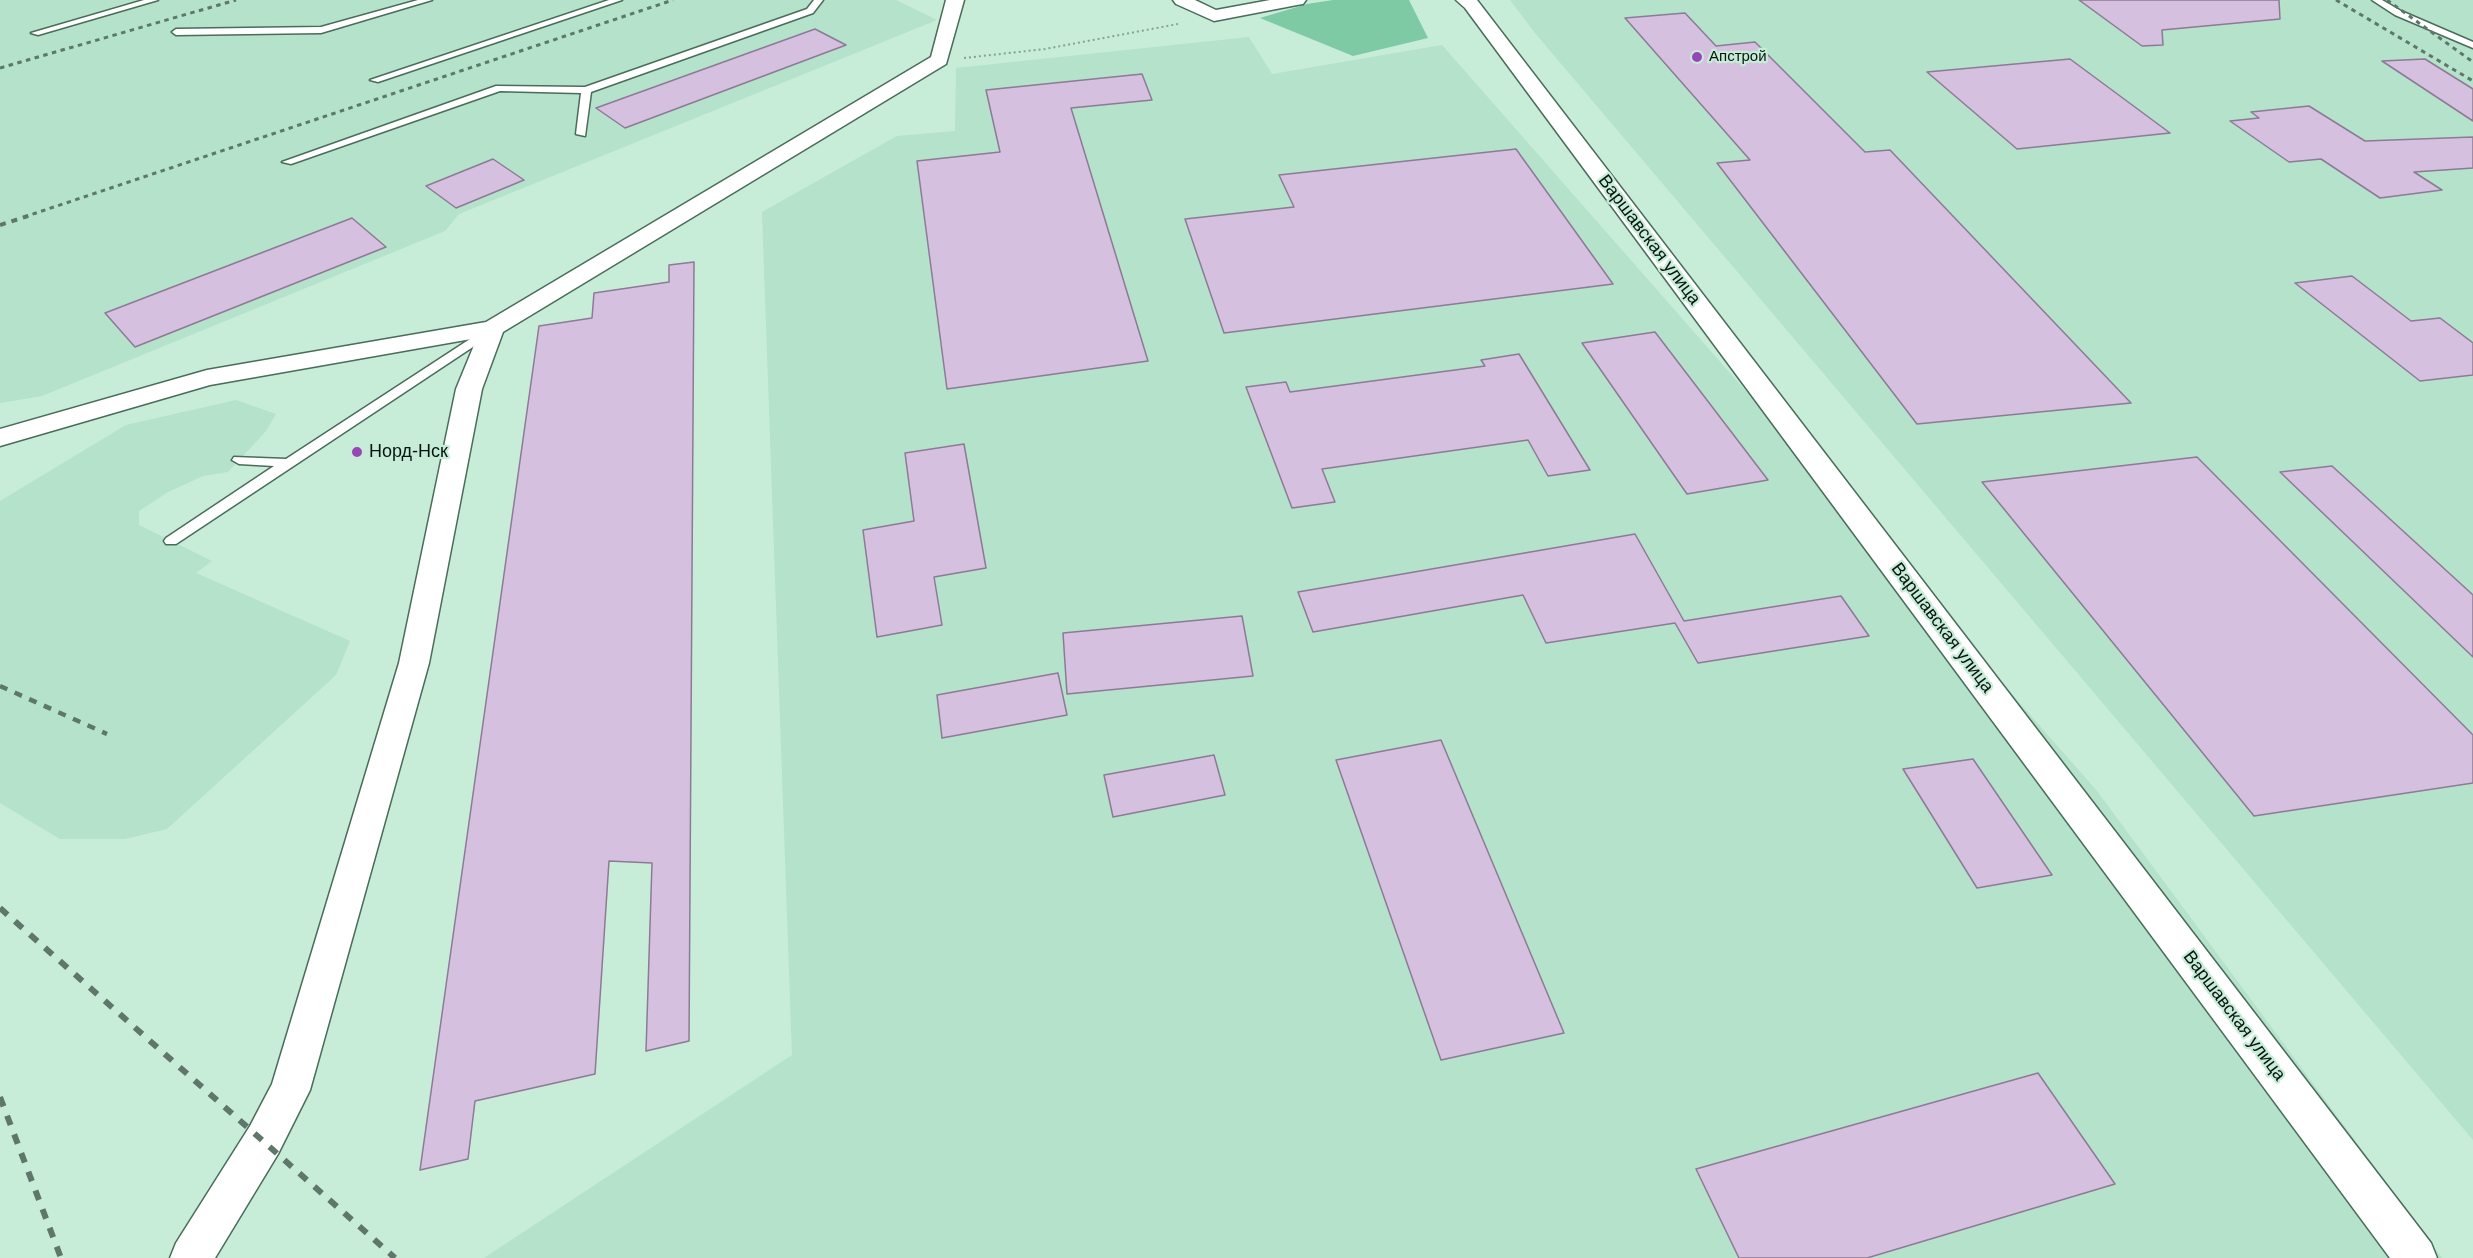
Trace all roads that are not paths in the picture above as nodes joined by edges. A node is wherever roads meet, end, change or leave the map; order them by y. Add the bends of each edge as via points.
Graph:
1 (154, 0) edge
2 (428, 0) edge
3 (618, 0) edge
4 (819, 0) edge
5 (955, 0) edge
6 (1182, 0) edge
7 (1298, 0) edge
8 (1466, 0) edge
9 (2376, 0) edge
10 (176, 32) dead end
11 (34, 33) dead end
12 (2473, 45) edge
13 (375, 80) dead end
14 (586, 90) junction
15 (581, 134) dead end
16 (287, 162) dead end
17 (493, 328) junction
18 (0, 438) edge
19 (239, 460) dead end
20 (289, 463) junction
21 (171, 541) dead end
22 (191, 1258) edge
23 (2416, 1258) edge

1 - 11 lane
2 - 10 lane via 321,30
3 - 13 lane
4 - 14 lane via 810,11
5 - 17 street via 939,60
6 - 7 street via 1214,16
8 - 23 street, Варшавская улица
9 - 12 lane
14 - 15 lane
14 - 16 lane via 499,88
17 - 18 street via 207,378
17 - 20 lane
17 - 22 street via 469,389 414,663 290,1090
19 - 20 lane
20 - 21 lane

